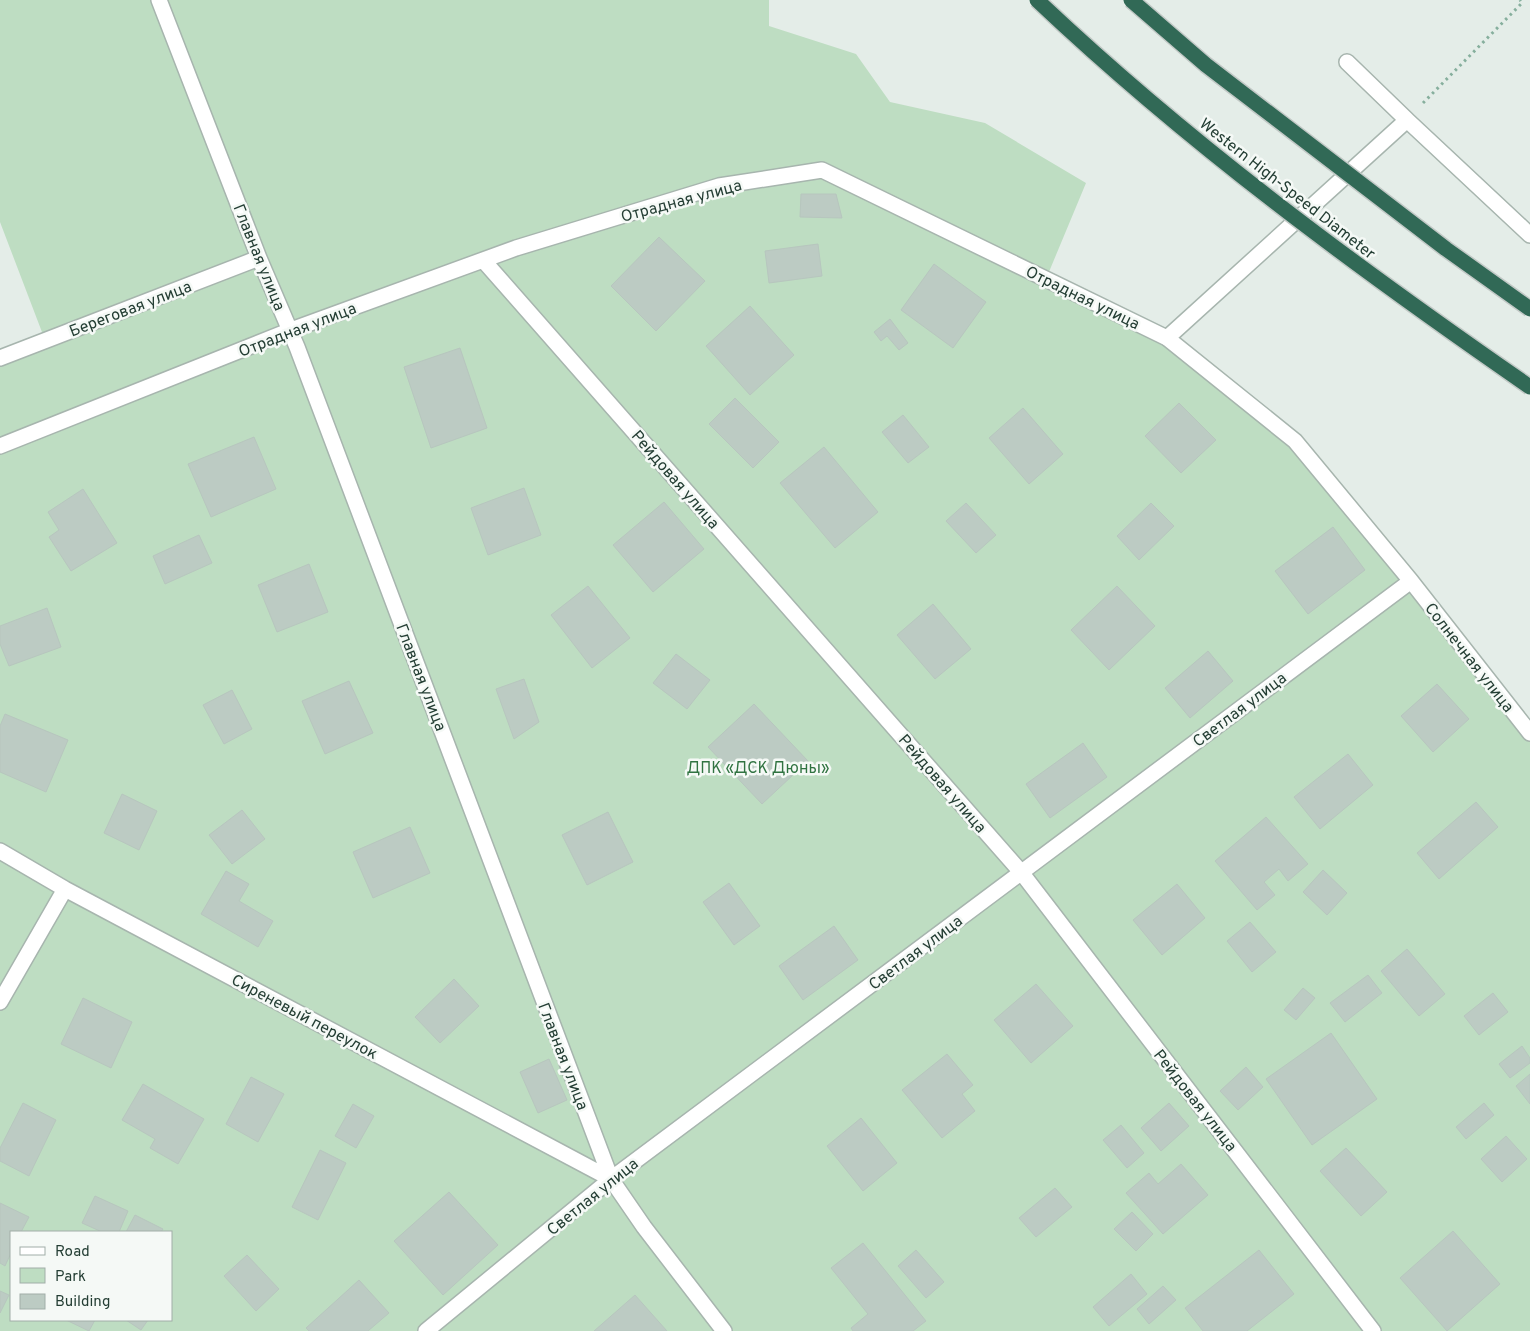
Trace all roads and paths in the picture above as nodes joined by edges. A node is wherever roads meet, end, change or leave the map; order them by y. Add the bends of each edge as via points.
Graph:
1 (159, 0) edge
2 (1037, 0) edge
3 (1131, 0) edge
4 (1520, 0) edge
5 (1347, 62) dead end
6 (1407, 120) junction
7 (1530, 235) edge
8 (260, 258) junction
9 (483, 260) junction
10 (1530, 309) edge
11 (291, 330) junction
12 (1167, 338) junction
13 (0, 358) edge
14 (1530, 387) edge
15 (0, 446) edge
16 (1411, 581) junction
17 (1530, 733) edge
18 (0, 851) edge
19 (1021, 872) junction
20 (65, 889) junction
21 (0, 1002) edge
22 (611, 1179) junction
23 (426, 1331) edge
24 (724, 1331) edge
25 (1373, 1331) edge

1 - 8 street, Главная улица
2 - 14 highway, Western High-Speed Diameter, bridge via 1161,111 1276,202 1405,300
3 - 10 highway, bridge via 1222,77 1446,249
4 - 6 path via 1522,3
5 - 6 street
6 - 7 street
6 - 12 street
8 - 11 street, Главная улица
8 - 13 street, Береговая улица
9 - 11 street, Отрадная улица
9 - 12 street, Отрадная улица via 719,186 822,170
9 - 19 street, Рейдовая улица
11 - 15 street, Отрадная улица
11 - 22 street, Главная улица
12 - 16 street, Отрадная улица via 1295,441
16 - 17 street, Солнечная улица
16 - 19 street, Светлая улица
18 - 20 street, Сиреневый переулок
19 - 22 street, Светлая улица
19 - 25 street, Рейдовая улица
20 - 21 street
20 - 22 street, Сиреневый переулок
22 - 23 street, Светлая улица
22 - 24 street, Главная улица

